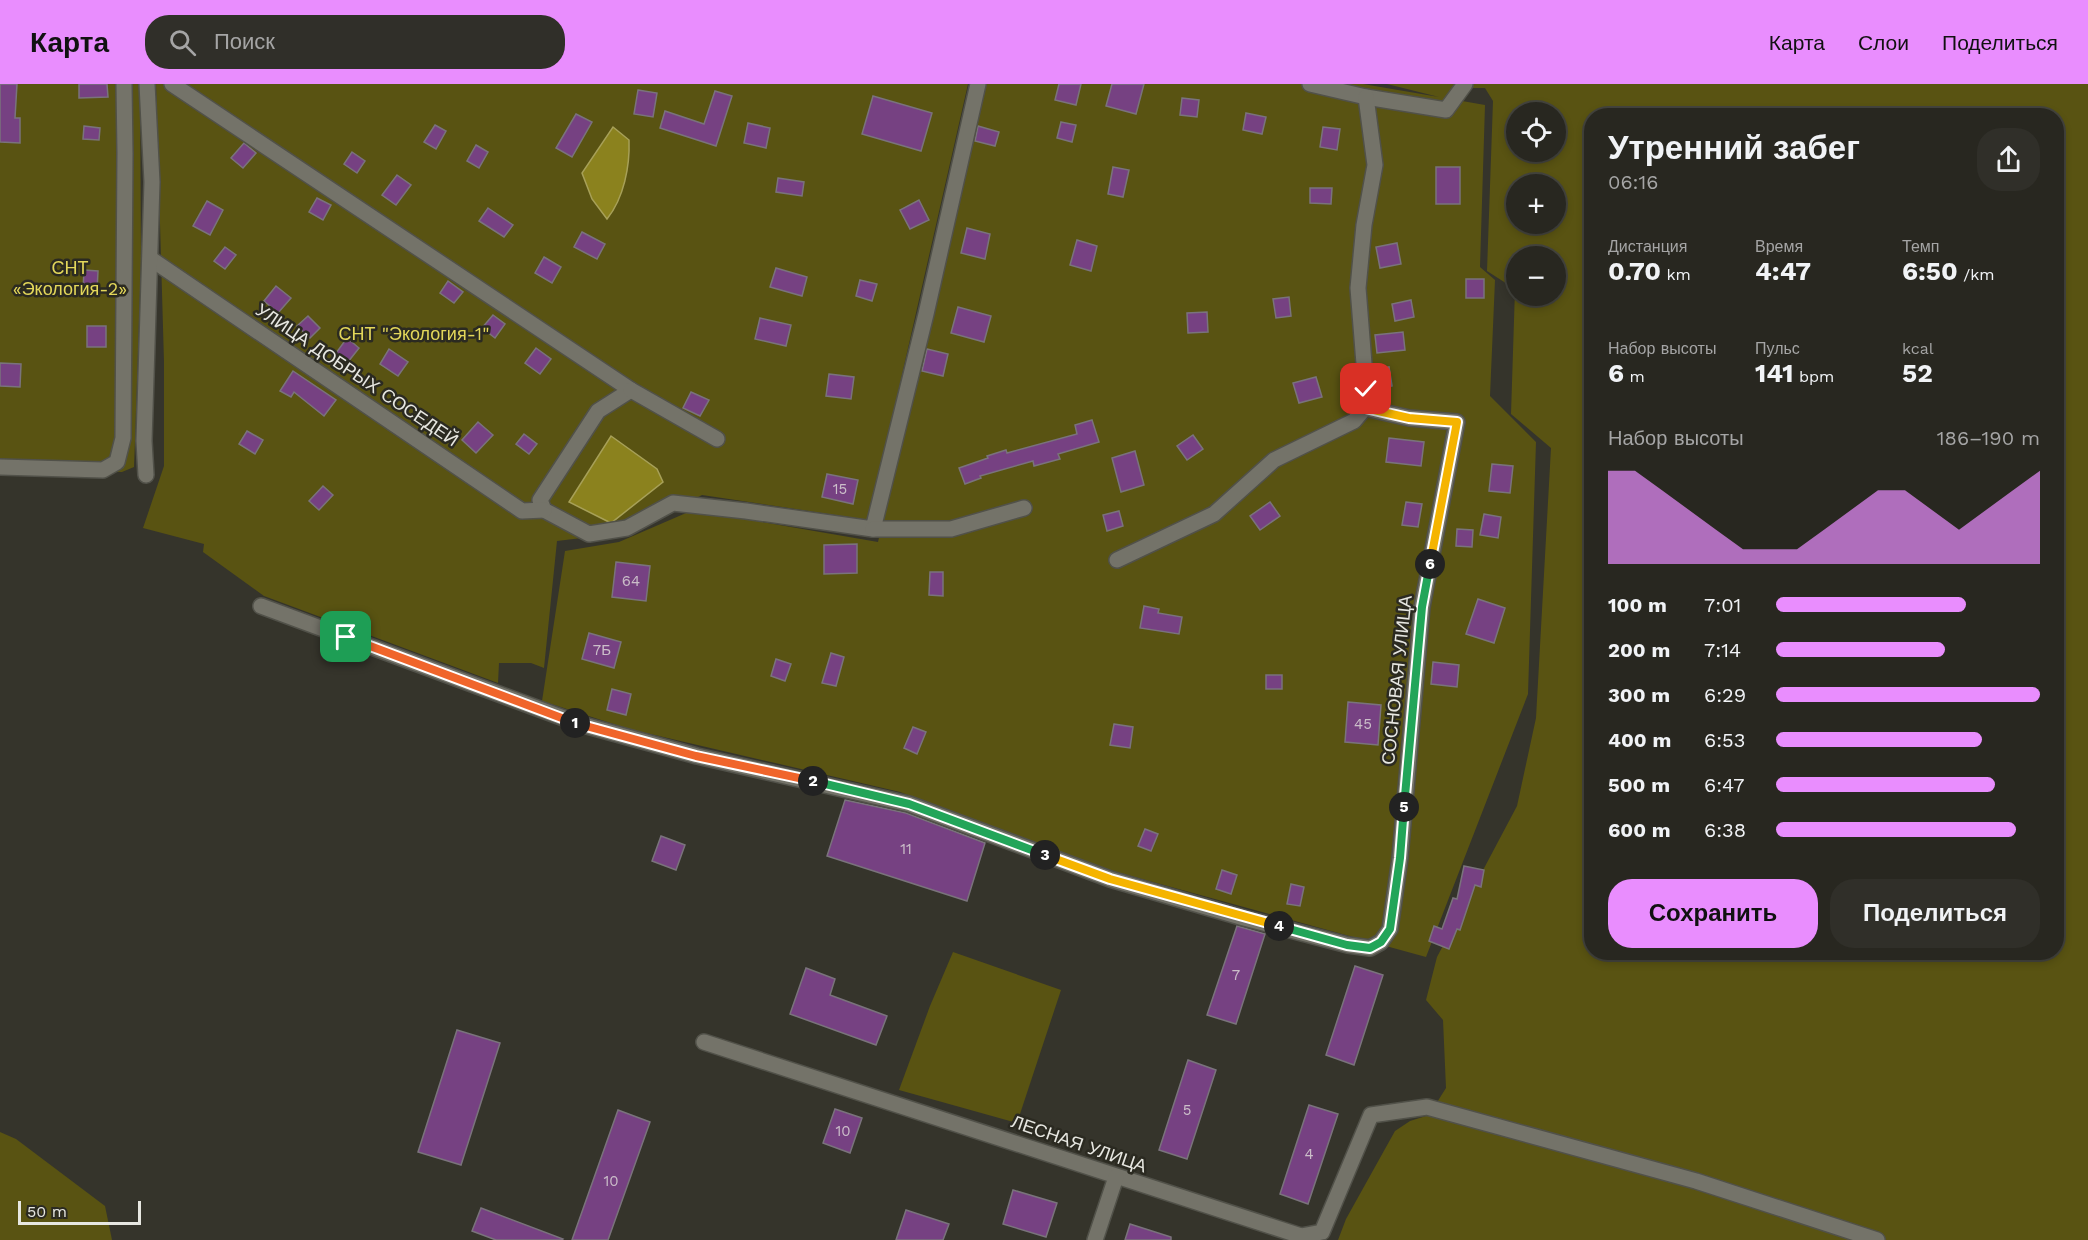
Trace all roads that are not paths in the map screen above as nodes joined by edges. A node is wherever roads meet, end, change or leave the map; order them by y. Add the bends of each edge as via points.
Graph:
1 (124, 84) edge
2 (147, 84) edge
3 (172, 84) edge
4 (978, 84) edge
5 (1310, 84) edge
6 (1465, 84) edge
7 (1366, 97) junction
8 (151, 260) junction
9 (631, 390) junction
10 (1365, 408) junction
11 (717, 439) dead end
12 (0, 467) edge
13 (146, 476) dead end
14 (1024, 508) dead end
15 (544, 510) junction
16 (873, 529) junction
17 (1117, 560) dead end
18 (261, 606) dead end
19 (704, 1042) dead end
20 (1116, 1177) junction
21 (1095, 1240) edge
22 (1877, 1240) edge

1 - 12 street via 123,438 117,462 103,470
2 - 8 street
3 - 9 street
4 - 16 street
5 - 7 street
6 - 7 street via 1446,110
7 - 10 street via 1375,165 1358,288
8 - 13 street
8 - 15 street, УЛИЦА ДОБРЫХ СОСЕДЕЙ via 522,511
9 - 11 street
9 - 15 street via 598,411 540,500
10 - 17 street via 1354,421 1274,460 1214,514
10 - 18 street, СОСНОВАЯ УЛИЦА via 1409,418 1457,422 1422,607 1390,929 1381,942 1370,948 1110,879 909,804 696,756 579,724
14 - 16 street via 951,529
15 - 16 street via 589,534 627,528 673,503
19 - 20 street, ЛЕСНАЯ УЛИЦА
20 - 21 street
20 - 22 street, ЛЕСНАЯ УЛИЦА via 1301,1236 1322,1232 1371,1115 1427,1107 1696,1181

